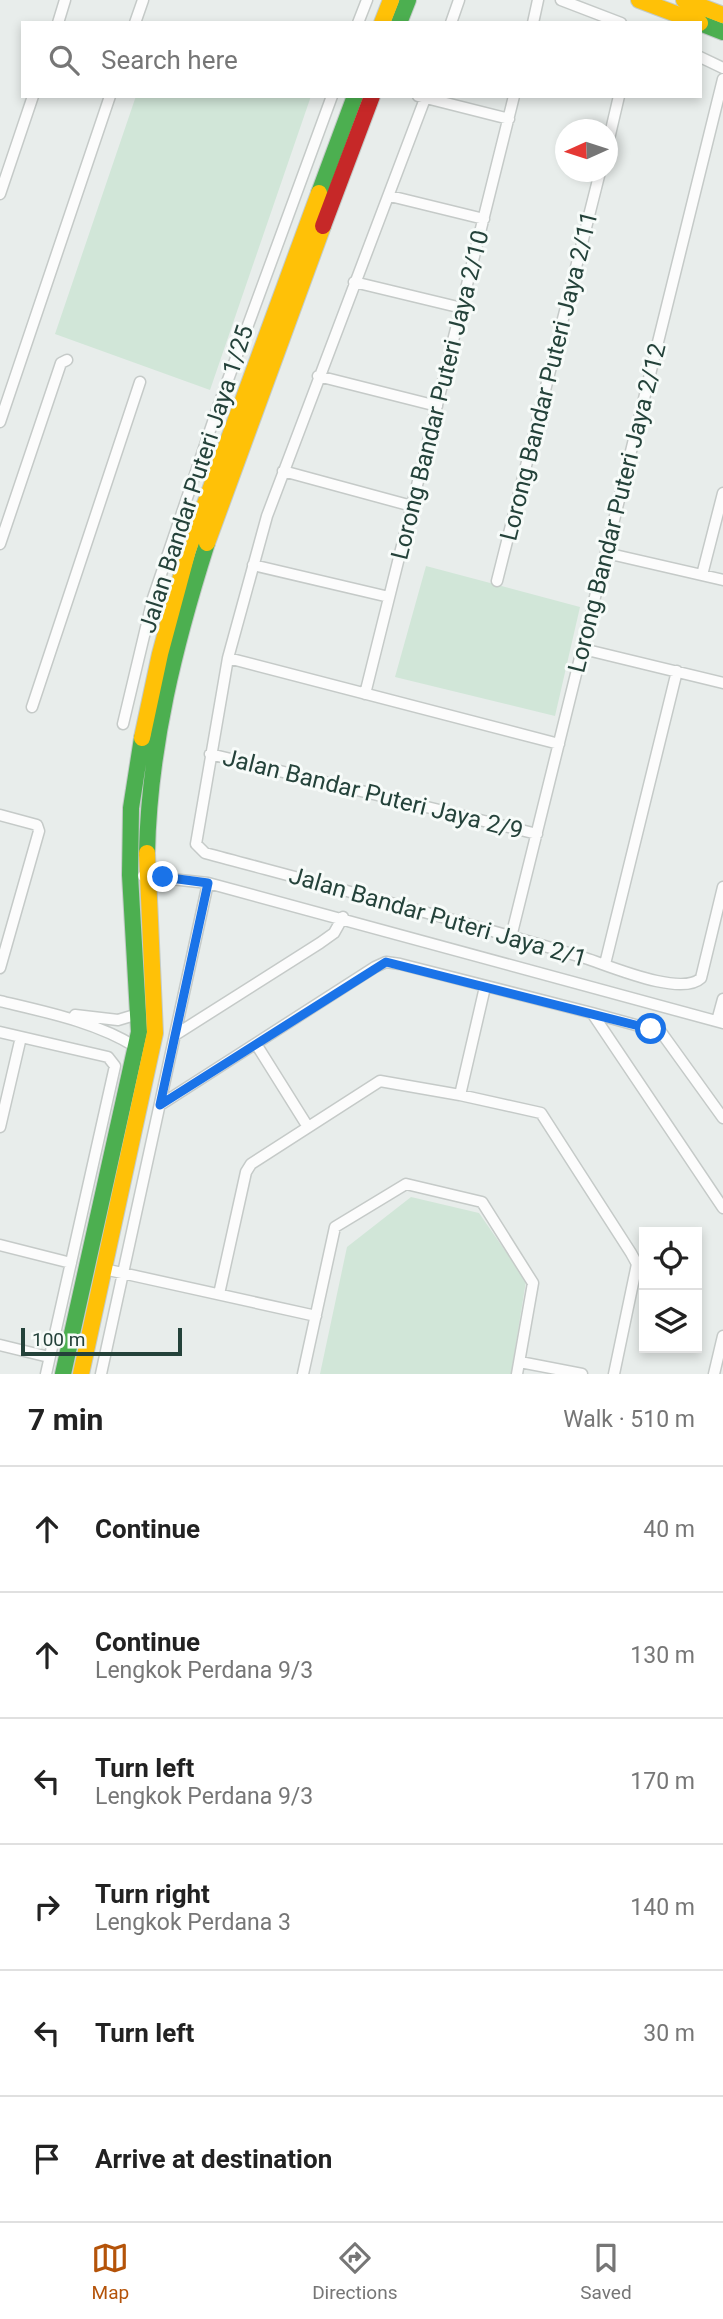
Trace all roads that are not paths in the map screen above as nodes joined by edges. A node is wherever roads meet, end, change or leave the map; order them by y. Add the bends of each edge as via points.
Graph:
1 (65, 0) edge
2 (143, 0) edge
3 (367, 0) edge
4 (391, 0) edge
5 (408, 0) edge
6 (459, 0) edge
7 (538, 0) edge
8 (561, 0) edge
9 (639, 0) edge
10 (684, 0) edge
11 (723, 15) edge
12 (59, 21) edge
13 (136, 21) edge
14 (359, 21) edge
15 (383, 21) edge
16 (400, 21) edge
17 (452, 21) edge
18 (533, 21) edge
19 (616, 21) edge
20 (695, 21) edge
21 (702, 24) edge
22 (723, 32) edge
23 (702, 58) edge
24 (723, 68) edge
25 (723, 79) edge
26 (32, 98) edge
27 (109, 98) edge
28 (331, 98) edge
29 (354, 98) edge
30 (371, 98) edge
31 (423, 98) edge
32 (427, 98) edge
33 (514, 98) edge
34 (618, 98) edge
35 (509, 119) junction
36 (613, 119) edge
37 (597, 182) edge
38 (0, 194) edge
39 (390, 196) junction
40 (484, 219) junction
41 (267, 271) junction
42 (354, 282) junction
43 (294, 283) junction
44 (461, 308) junction
45 (67, 360) dead end
46 (318, 376) junction
47 (141, 382) dead end
48 (437, 406) junction
49 (0, 422) edge
50 (283, 471) junction
51 (723, 493) edge
52 (412, 506) junction
53 (0, 544) edge
54 (606, 553) junction
55 (253, 565) junction
56 (702, 575) junction
57 (723, 579) edge
58 (497, 581) dead end
59 (389, 597) junction
60 (583, 649) junction
61 (228, 657) junction
62 (677, 671) junction
63 (723, 682) edge
64 (365, 694) junction
65 (32, 707) dead end
66 (123, 724) dead end
67 (559, 744) junction
68 (210, 754) junction
69 (0, 816) edge
70 (537, 834) junction
71 (130, 875) junction
72 (147, 876) junction
73 (208, 883) junction
74 (723, 887) edge
75 (344, 917) junction
76 (511, 937) junction
77 (605, 964) junction
78 (0, 968) edge
79 (485, 987) junction
80 (723, 999) edge
81 (0, 1001) edge
82 (27, 1007) junction
83 (592, 1013) junction
84 (138, 1014) junction
85 (720, 1022) edge
86 (0, 1032) edge
87 (175, 1035) junction
88 (21, 1037) junction
89 (256, 1044) junction
90 (136, 1047) junction
91 (460, 1095) junction
92 (160, 1105) junction
93 (723, 1118) edge
94 (0, 1127) edge
95 (308, 1127) junction
96 (723, 1208) edge
97 (0, 1245) edge
98 (71, 1263) junction
99 (104, 1269) junction
100 (123, 1273) junction
101 (219, 1294) junction
102 (316, 1316) junction
103 (723, 1336) edge
104 (0, 1345) edge
105 (50, 1357) junction
106 (518, 1368) edge
107 (46, 1374) edge
108 (63, 1374) edge
109 (81, 1374) edge
110 (103, 1374) edge
111 (303, 1374) edge
112 (582, 1374) edge
113 (614, 1374) edge
114 (715, 1374) edge

1 - 12 street
2 - 13 street
3 - 14 street
4 - 15 street
5 - 16 street
6 - 17 street
7 - 18 street
8 - 19 street
9 - 20 street
10 - 11 street
21 - 22 street
23 - 24 street
25 - 54 street, Lorong Bandar Puteri Jaya 2/12
26 - 38 street
27 - 49 street
28 - 41 street, Jalan Bandar Puteri Jaya 1/25
29 - 43 street
30 - 43 street
31 - 39 street
32 - 35 street
33 - 35 street, Lorong Bandar Puteri Jaya 2/10
34 - 36 street
35 - 40 street, Lorong Bandar Puteri Jaya 2/10
37 - 58 street, Lorong Bandar Puteri Jaya 2/11
39 - 40 street
39 - 42 street
40 - 44 street, Lorong Bandar Puteri Jaya 2/10
41 - 43 street
41 - 66 street, Jalan Bandar Puteri Jaya 1/25 via 153,598
42 - 44 street
42 - 46 street
43 - 71 street via 188,550 160,654 134,782
43 - 72 street via 187,605 154,757
44 - 48 street, Lorong Bandar Puteri Jaya 2/10
45 - 53 street via 61,363
46 - 48 street
46 - 50 street
47 - 65 street
48 - 52 street, Lorong Bandar Puteri Jaya 2/10
50 - 52 street
50 - 55 street
51 - 56 street
52 - 59 street, Lorong Bandar Puteri Jaya 2/10
54 - 56 street
54 - 60 street, Lorong Bandar Puteri Jaya 2/12
55 - 59 street
55 - 61 street
56 - 57 street
59 - 64 street, Lorong Bandar Puteri Jaya 2/10
60 - 62 street
60 - 67 street, Lorong Bandar Puteri Jaya 2/12
61 - 64 street
61 - 68 street
62 - 63 street
62 - 77 street
64 - 67 street
67 - 70 street, Lorong Bandar Puteri Jaya 2/12
68 - 70 street, Jalan Bandar Puteri Jaya 2/9
68 - 76 street, Jalan Bandar Puteri Jaya 2/1 via 195,844 205,853
69 - 78 street via 37,825 39,831
70 - 76 street, Lorong Bandar Puteri Jaya 2/12
71 - 72 street
71 - 84 street
72 - 73 street
72 - 99 street via 155,1032
73 - 75 street
73 - 87 street
74 - 77 street, Jalan Bandar Puteri Jaya 2/1 via 701,978 694,984 656,981
75 - 85 street
75 - 87 street via 334,933 320,943
76 - 77 street, Jalan Bandar Puteri Jaya 2/1
79 - 83 street
79 - 89 street via 386,962
79 - 91 street
80 - 85 street
81 - 82 street
82 - 84 street via 118,1020
82 - 90 street via 117,1035
83 - 93 street via 661,1032
83 - 96 street
84 - 90 street
86 - 88 street
87 - 92 street
88 - 94 street
88 - 98 street via 108,1057 115,1066
89 - 92 street
89 - 95 street
90 - 108 street
91 - 95 street via 380,1081
91 - 113 street via 541,1114 631,1253 637,1264
92 - 100 street
95 - 101 street via 261,1156 246,1172
97 - 98 street
98 - 105 street
99 - 100 street
99 - 109 street
100 - 101 street
100 - 110 street
101 - 102 street
102 - 106 street via 335,1227 407,1184 482,1202 533,1291
102 - 111 street
103 - 114 street
104 - 105 street
105 - 107 street
106 - 112 street

